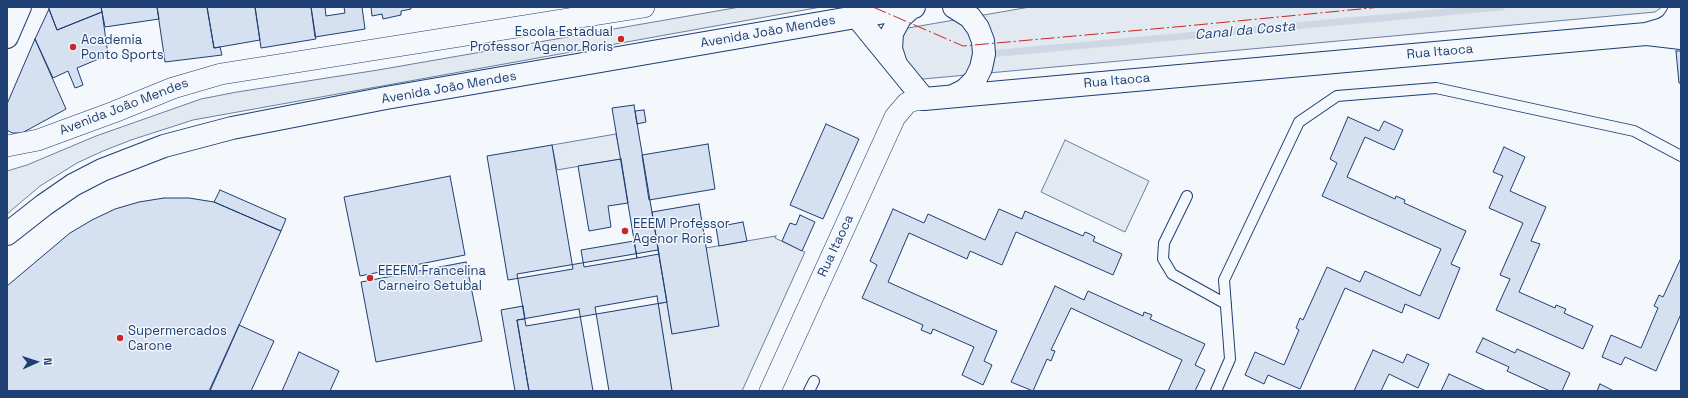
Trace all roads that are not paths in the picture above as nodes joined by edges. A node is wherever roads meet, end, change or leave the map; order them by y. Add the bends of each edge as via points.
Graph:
1 (20, 7) edge
2 (644, 7) edge
3 (913, 7) edge
4 (954, 7) edge
5 (1681, 7) edge
6 (857, 17) junction
7 (8, 33) edge
8 (1646, 34) junction
9 (1681, 38) edge
10 (896, 64) junction
11 (953, 96) junction
12 (924, 98) junction
13 (7, 146) edge
14 (1681, 156) edge
15 (1187, 196) dead end
16 (7, 234) edge
17 (1226, 304) junction
18 (814, 381) dead end
19 (770, 391) edge
20 (809, 391) edge
21 (1216, 391) edge

1 - 7 main road
2 - 13 street, Avenida João Mendes via 221,74 173,88 38,140
3 - 6 main road, Avenida João Mendes
3 - 10 main road via 900,18 892,32 891,49
4 - 11 main road via 970,17 978,28 984,54 975,80 965,90
5 - 8 main road via 1670,24
6 - 10 main road
6 - 16 main road, Avenida João Mendes via 394,97 232,128 164,146 102,170 73,185
8 - 9 main road
8 - 11 main road, Rua Itaoca
10 - 12 main road
11 - 12 main road, Rua Itaoca
12 - 19 street, Rua Itaoca via 907,103 895,117
14 - 17 lane via 1634,131 1436,88 1337,96 1299,122 1224,280
15 - 17 lane via 1164,243 1163,259 1172,274
17 - 21 lane via 1230,359
18 - 20 lane

